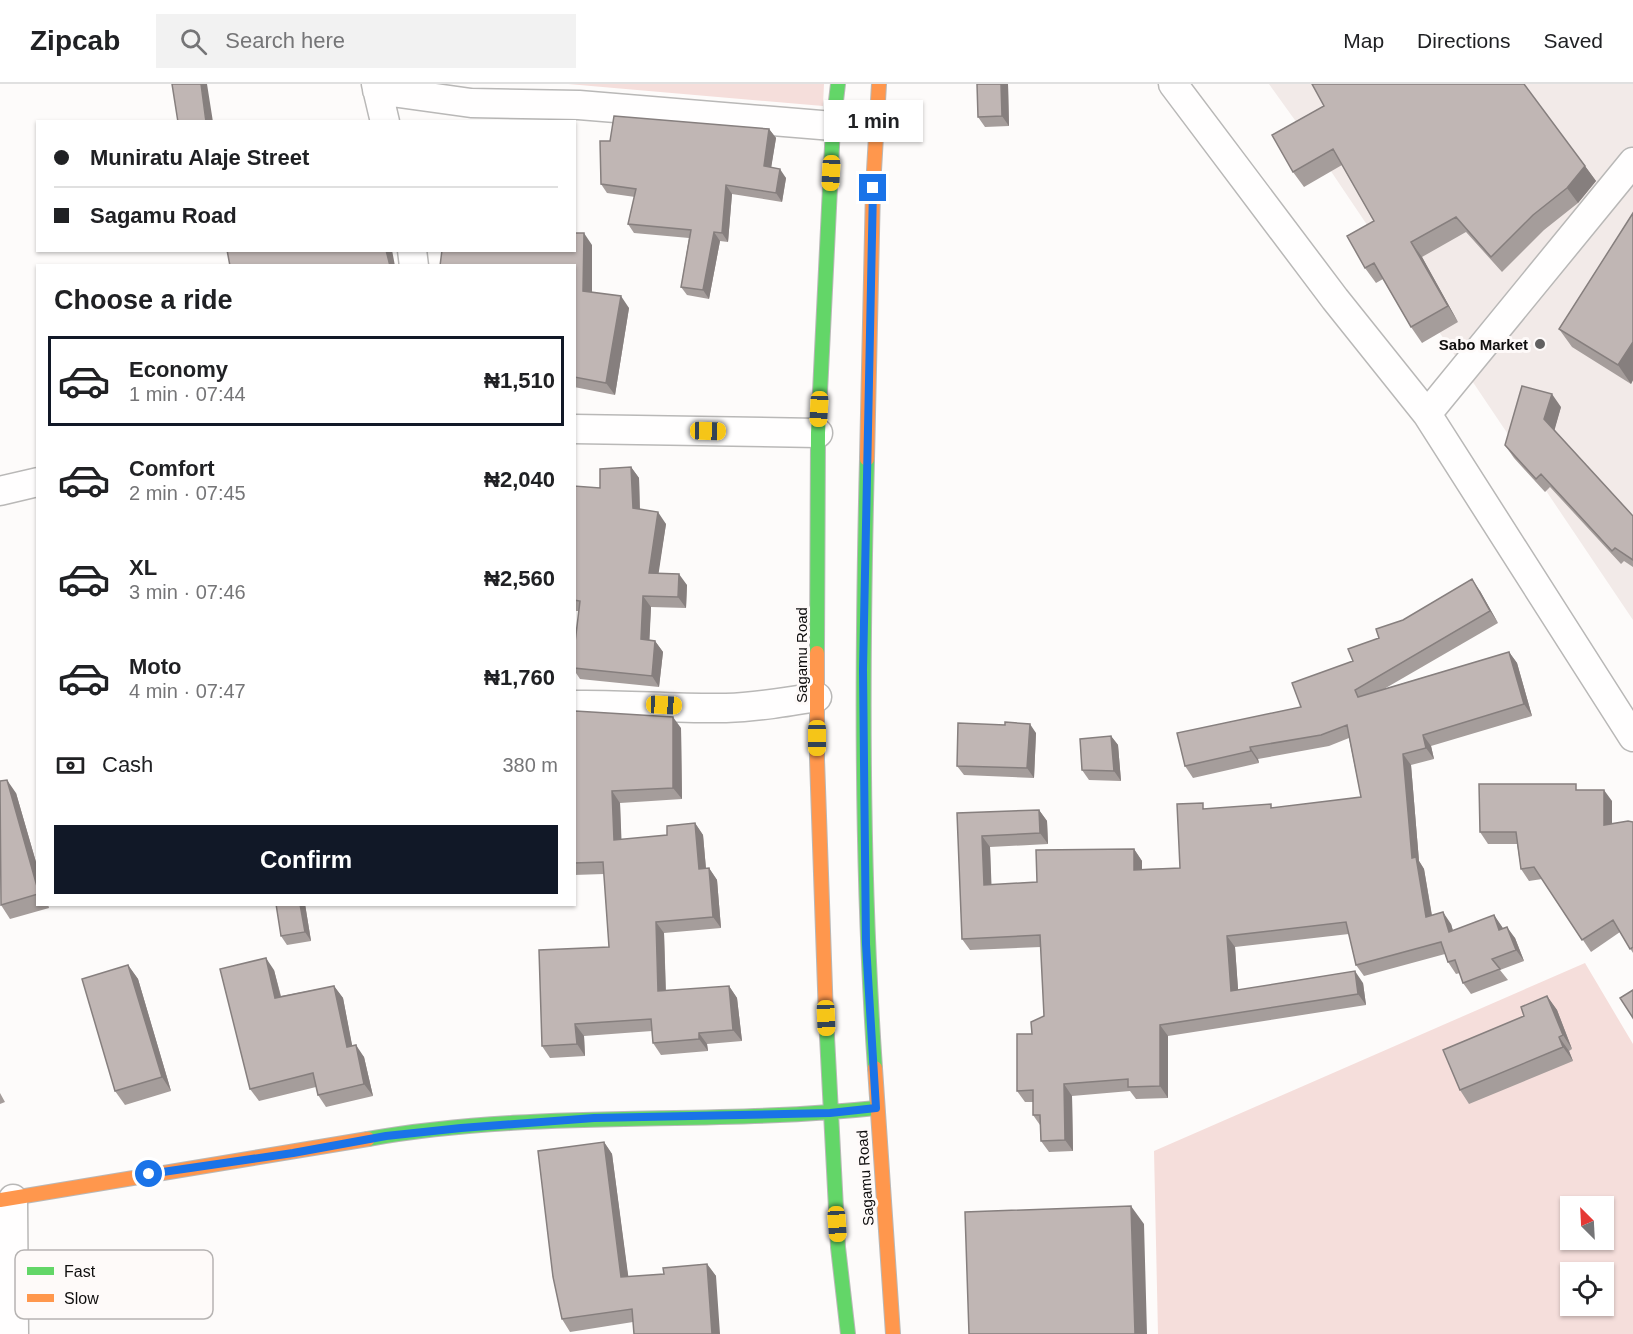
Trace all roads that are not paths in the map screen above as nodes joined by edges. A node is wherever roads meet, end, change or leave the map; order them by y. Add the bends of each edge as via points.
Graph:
1 (838, 84) edge
2 (879, 84) edge
3 (1173, 84) edge
4 (377, 87) edge
5 (385, 120) edge
6 (833, 126) junction
7 (1633, 162) edge
8 (1427, 414) junction
9 (576, 429) edge
10 (818, 433) junction
11 (36, 482) edge
12 (0, 491) edge
13 (817, 697) junction
14 (576, 705) edge
15 (1633, 737) edge
16 (876, 1108) junction
17 (830, 1113) junction
18 (6, 1200) edge
19 (14, 1334) edge
20 (848, 1334) edge
21 (893, 1334) edge

1 - 6 main road, Sagamu Road
2 - 16 main road, Sagamu Road via 863,623 866,944
3 - 8 street
4 - 5 street
4 - 6 street via 471,103 579,105
6 - 10 main road, Sagamu Road
7 - 8 street
8 - 15 street
9 - 10 street
10 - 13 main road, Sagamu Road
11 - 12 street
13 - 14 street via 725,708
13 - 17 main road, Sagamu Road
16 - 17 main road
16 - 21 main road, Sagamu Road
17 - 18 main road via 594,1118 450,1129 165,1171
17 - 20 main road, Sagamu Road
18 - 19 street

